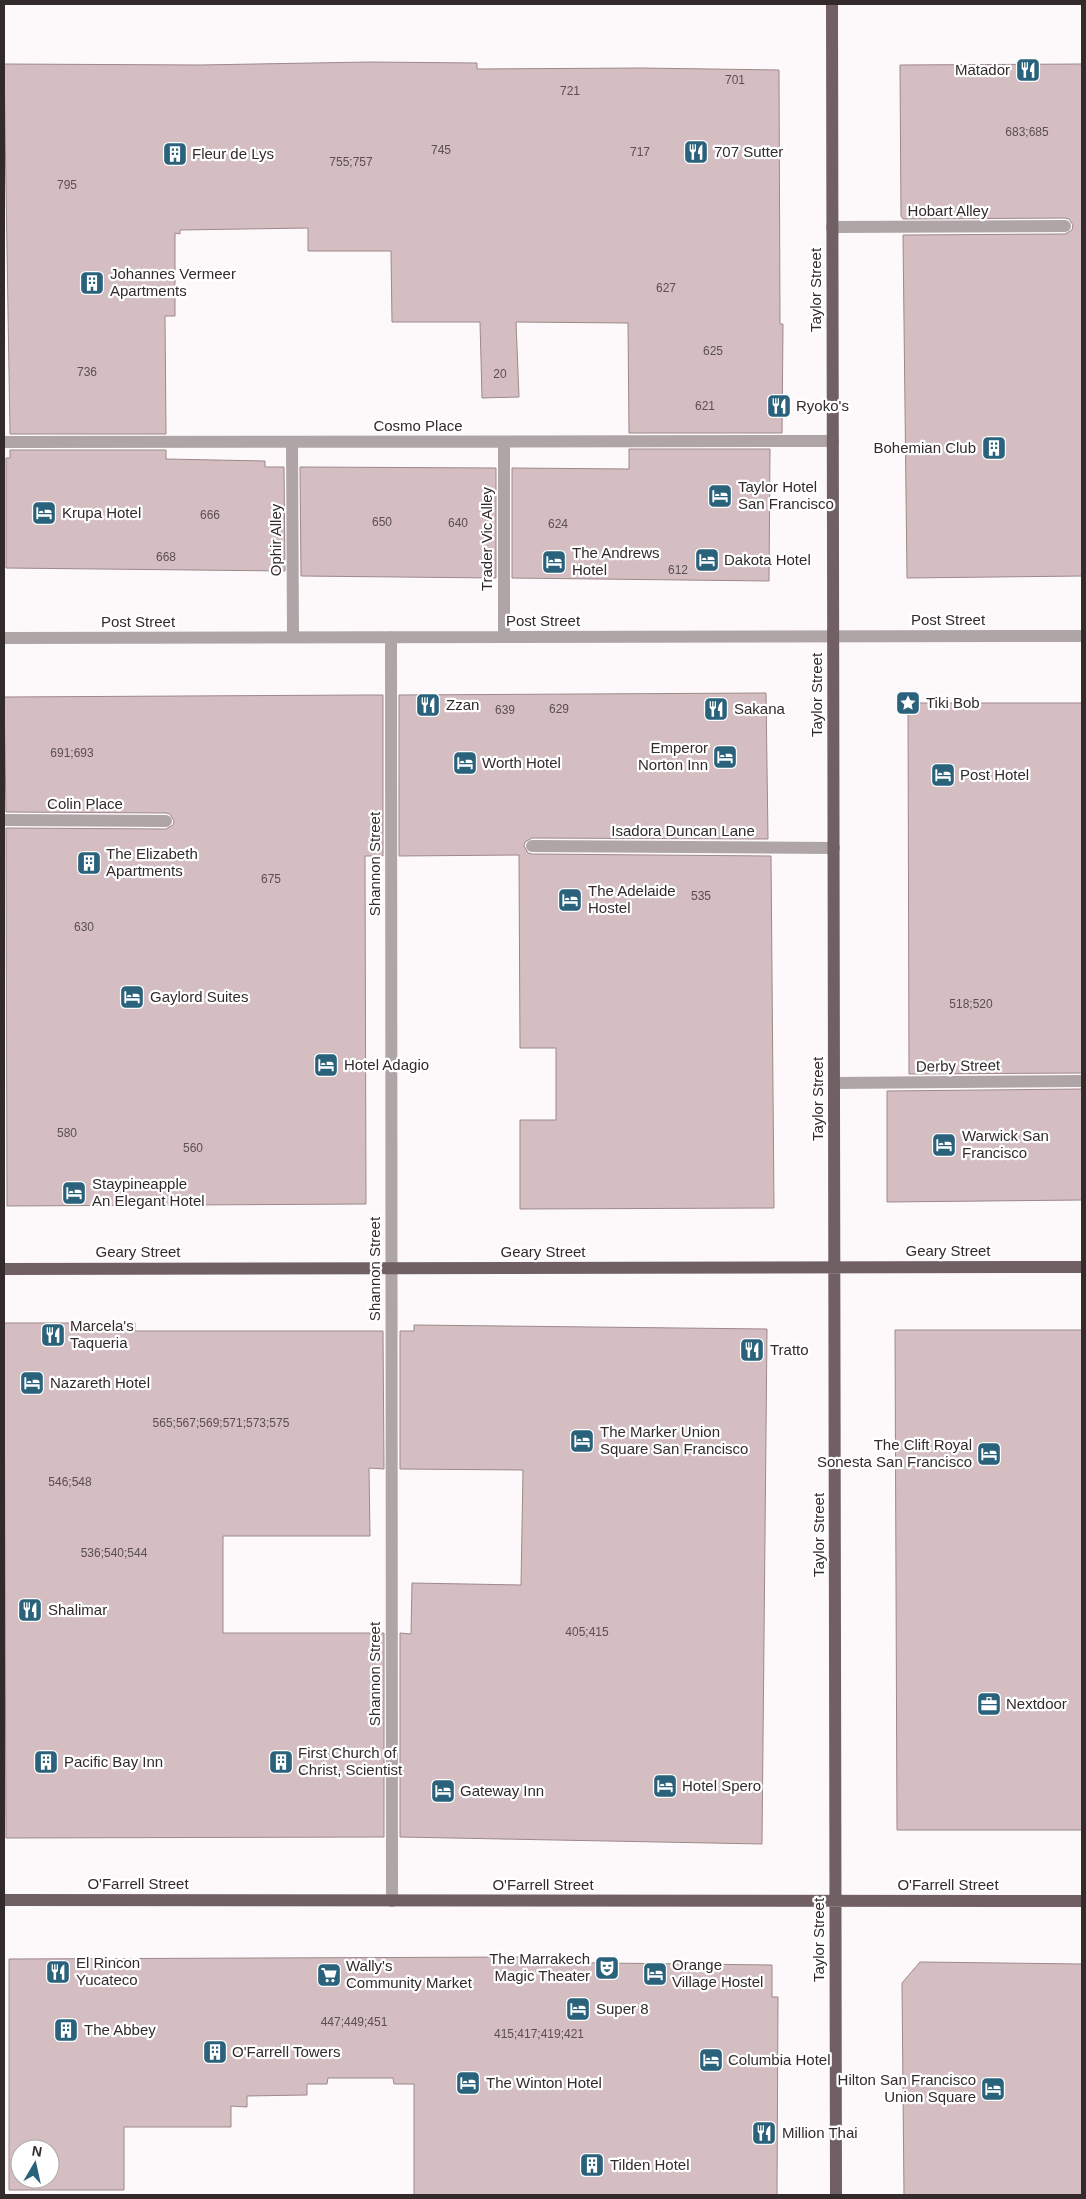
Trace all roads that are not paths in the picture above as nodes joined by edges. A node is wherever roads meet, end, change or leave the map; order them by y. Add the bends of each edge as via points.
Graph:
1 (832, 4) edge
2 (1065, 226) dead end
3 (832, 228) junction
4 (833, 441) junction
5 (4, 442) edge
6 (292, 442) junction
7 (504, 442) junction
8 (833, 636) junction
9 (1082, 636) edge
10 (293, 637) junction
11 (391, 637) junction
12 (504, 637) junction
13 (4, 638) edge
14 (4, 820) edge
15 (166, 821) dead end
16 (532, 846) dead end
17 (834, 848) junction
18 (1082, 1081) edge
19 (834, 1084) junction
20 (1082, 1267) edge
21 (834, 1268) junction
22 (4, 1269) edge
23 (391, 1269) junction
24 (4, 1900) edge
25 (392, 1901) junction
26 (835, 1901) junction
27 (1082, 1901) edge
28 (836, 2195) edge

1 - 3 main road, Taylor Street
2 - 3 street, Hobart Alley
3 - 4 main road, Taylor Street
4 - 7 street, Cosmo Place
4 - 8 main road, Taylor Street
5 - 6 street, Cosmo Place
6 - 7 street, Cosmo Place
6 - 10 street, Ophir Alley
7 - 12 street, Trader Vic Alley
8 - 9 street, Post Street
8 - 12 street, Post Street
8 - 17 main road, Taylor Street
10 - 11 street, Post Street
10 - 13 street, Post Street
11 - 12 street, Post Street
11 - 23 street, Shannon Street
14 - 15 street, Colin Place
16 - 17 street, Isadora Duncan Lane
17 - 19 main road, Taylor Street
18 - 19 street, Derby Street
19 - 21 main road, Taylor Street
20 - 21 main road, Geary Street
21 - 23 main road, Geary Street
21 - 26 main road, Taylor Street
22 - 23 main road, Geary Street
23 - 25 street, Shannon Street
24 - 25 main road, O'Farrell Street
25 - 26 main road, O'Farrell Street
26 - 27 main road, O'Farrell Street
26 - 28 main road, Taylor Street

